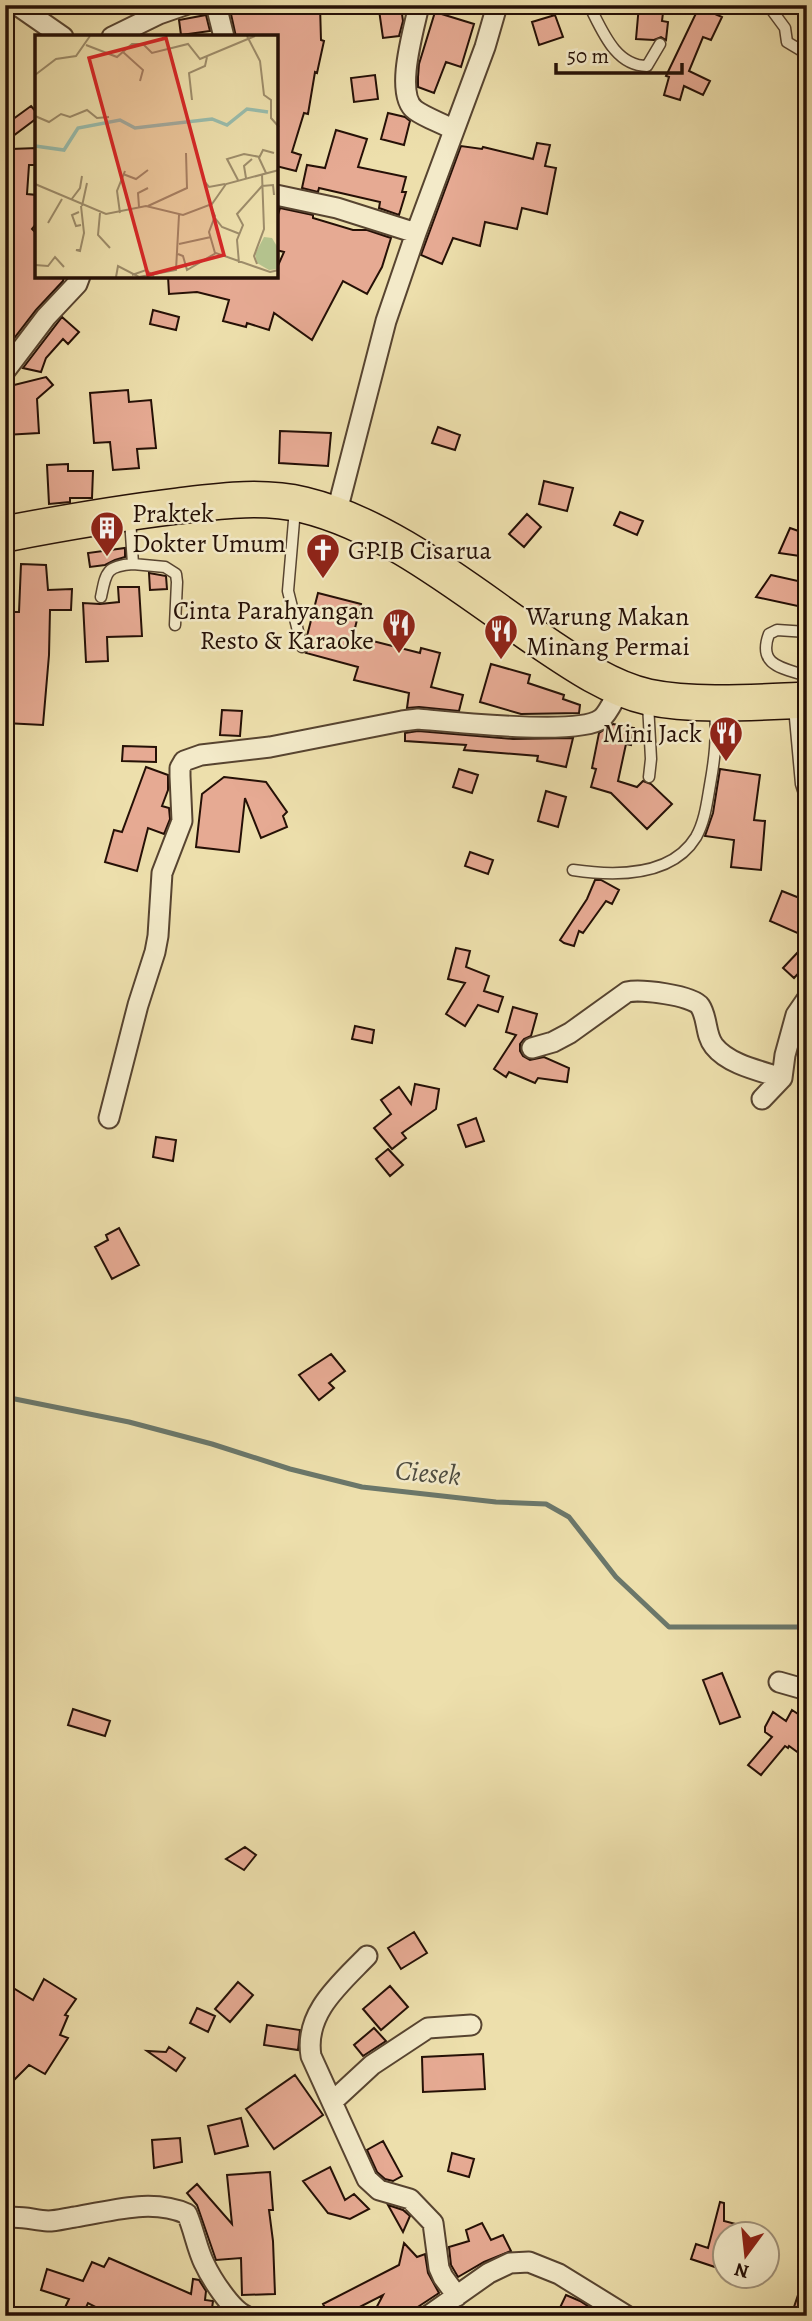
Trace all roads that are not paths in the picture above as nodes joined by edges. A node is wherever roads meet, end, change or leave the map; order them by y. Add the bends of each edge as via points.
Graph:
1 (17, 5) edge
2 (185, 5) edge
3 (216, 5) edge
4 (419, 5) edge
5 (589, 5) edge
6 (768, 5) edge
7 (499, 6) edge
8 (60, 35) edge
9 (116, 35) edge
10 (224, 35) edge
11 (660, 44) dead end
12 (807, 54) edge
13 (454, 130) junction
14 (278, 195) edge
15 (416, 233) junction
16 (79, 278) edge
17 (5, 371) edge
18 (295, 503) junction
19 (130, 512) junction
20 (336, 515) junction
21 (5, 533) edge
22 (133, 565) junction
23 (101, 597) dead end
24 (175, 625) dead end
25 (807, 632) edge
26 (302, 647) dead end
27 (634, 692) junction
28 (802, 692) edge
29 (715, 702) junction
30 (649, 776) dead end
31 (807, 803) edge
32 (573, 870) dead end
33 (807, 999) edge
34 (532, 1048) dead end
35 (782, 1078) junction
36 (762, 1099) dead end
37 (109, 1118) dead end
38 (779, 1682) dead end
39 (807, 1690) edge
40 (367, 1956) dead end
41 (471, 2025) dead end
42 (332, 2102) junction
43 (5, 2218) edge
44 (457, 2296) junction
45 (246, 2316) edge
46 (428, 2316) edge
47 (627, 2316) edge

1 - 8 street
2 - 9 street
3 - 10 street
4 - 13 street via 405,77 406,96 416,111
5 - 11 lane via 621,58 647,66
6 - 12 lane via 785,28 787,42
7 - 13 street
13 - 15 street
14 - 15 street
15 - 20 street via 386,321
16 - 17 street
18 - 19 highway via 232,499
18 - 20 highway
18 - 26 lane via 288,591
19 - 21 highway
19 - 22 lane
20 - 27 highway via 395,542 562,655
22 - 23 lane via 109,570
22 - 24 lane via 165,567 176,574
25 - 28 lane via 777,630 769,634 765,646 768,659
27 - 29 highway
27 - 30 lane via 651,759
27 - 37 street via 601,719 581,726 418,719 184,761 180,768 182,821 162,873 155,952
28 - 29 highway
28 - 31 lane via 801,784
29 - 32 lane via 717,743 707,803 701,827 687,848 658,867 640,872
33 - 35 street via 796,1015
34 - 35 street via 570,1034 634,990 697,1003 714,1046 736,1061
35 - 36 street
38 - 39 street
40 - 42 street via 333,1991 313,2024 311,2056
41 - 42 street via 428,2028 372,2065
42 - 44 street via 371,2185 410,2199 433,2223 439,2268
43 - 45 street via 50,2221 136,2207 180,2211 187,2214 196,2233 203,2262 226,2298
44 - 46 street
44 - 47 street via 502,2266 529,2262 559,2274

